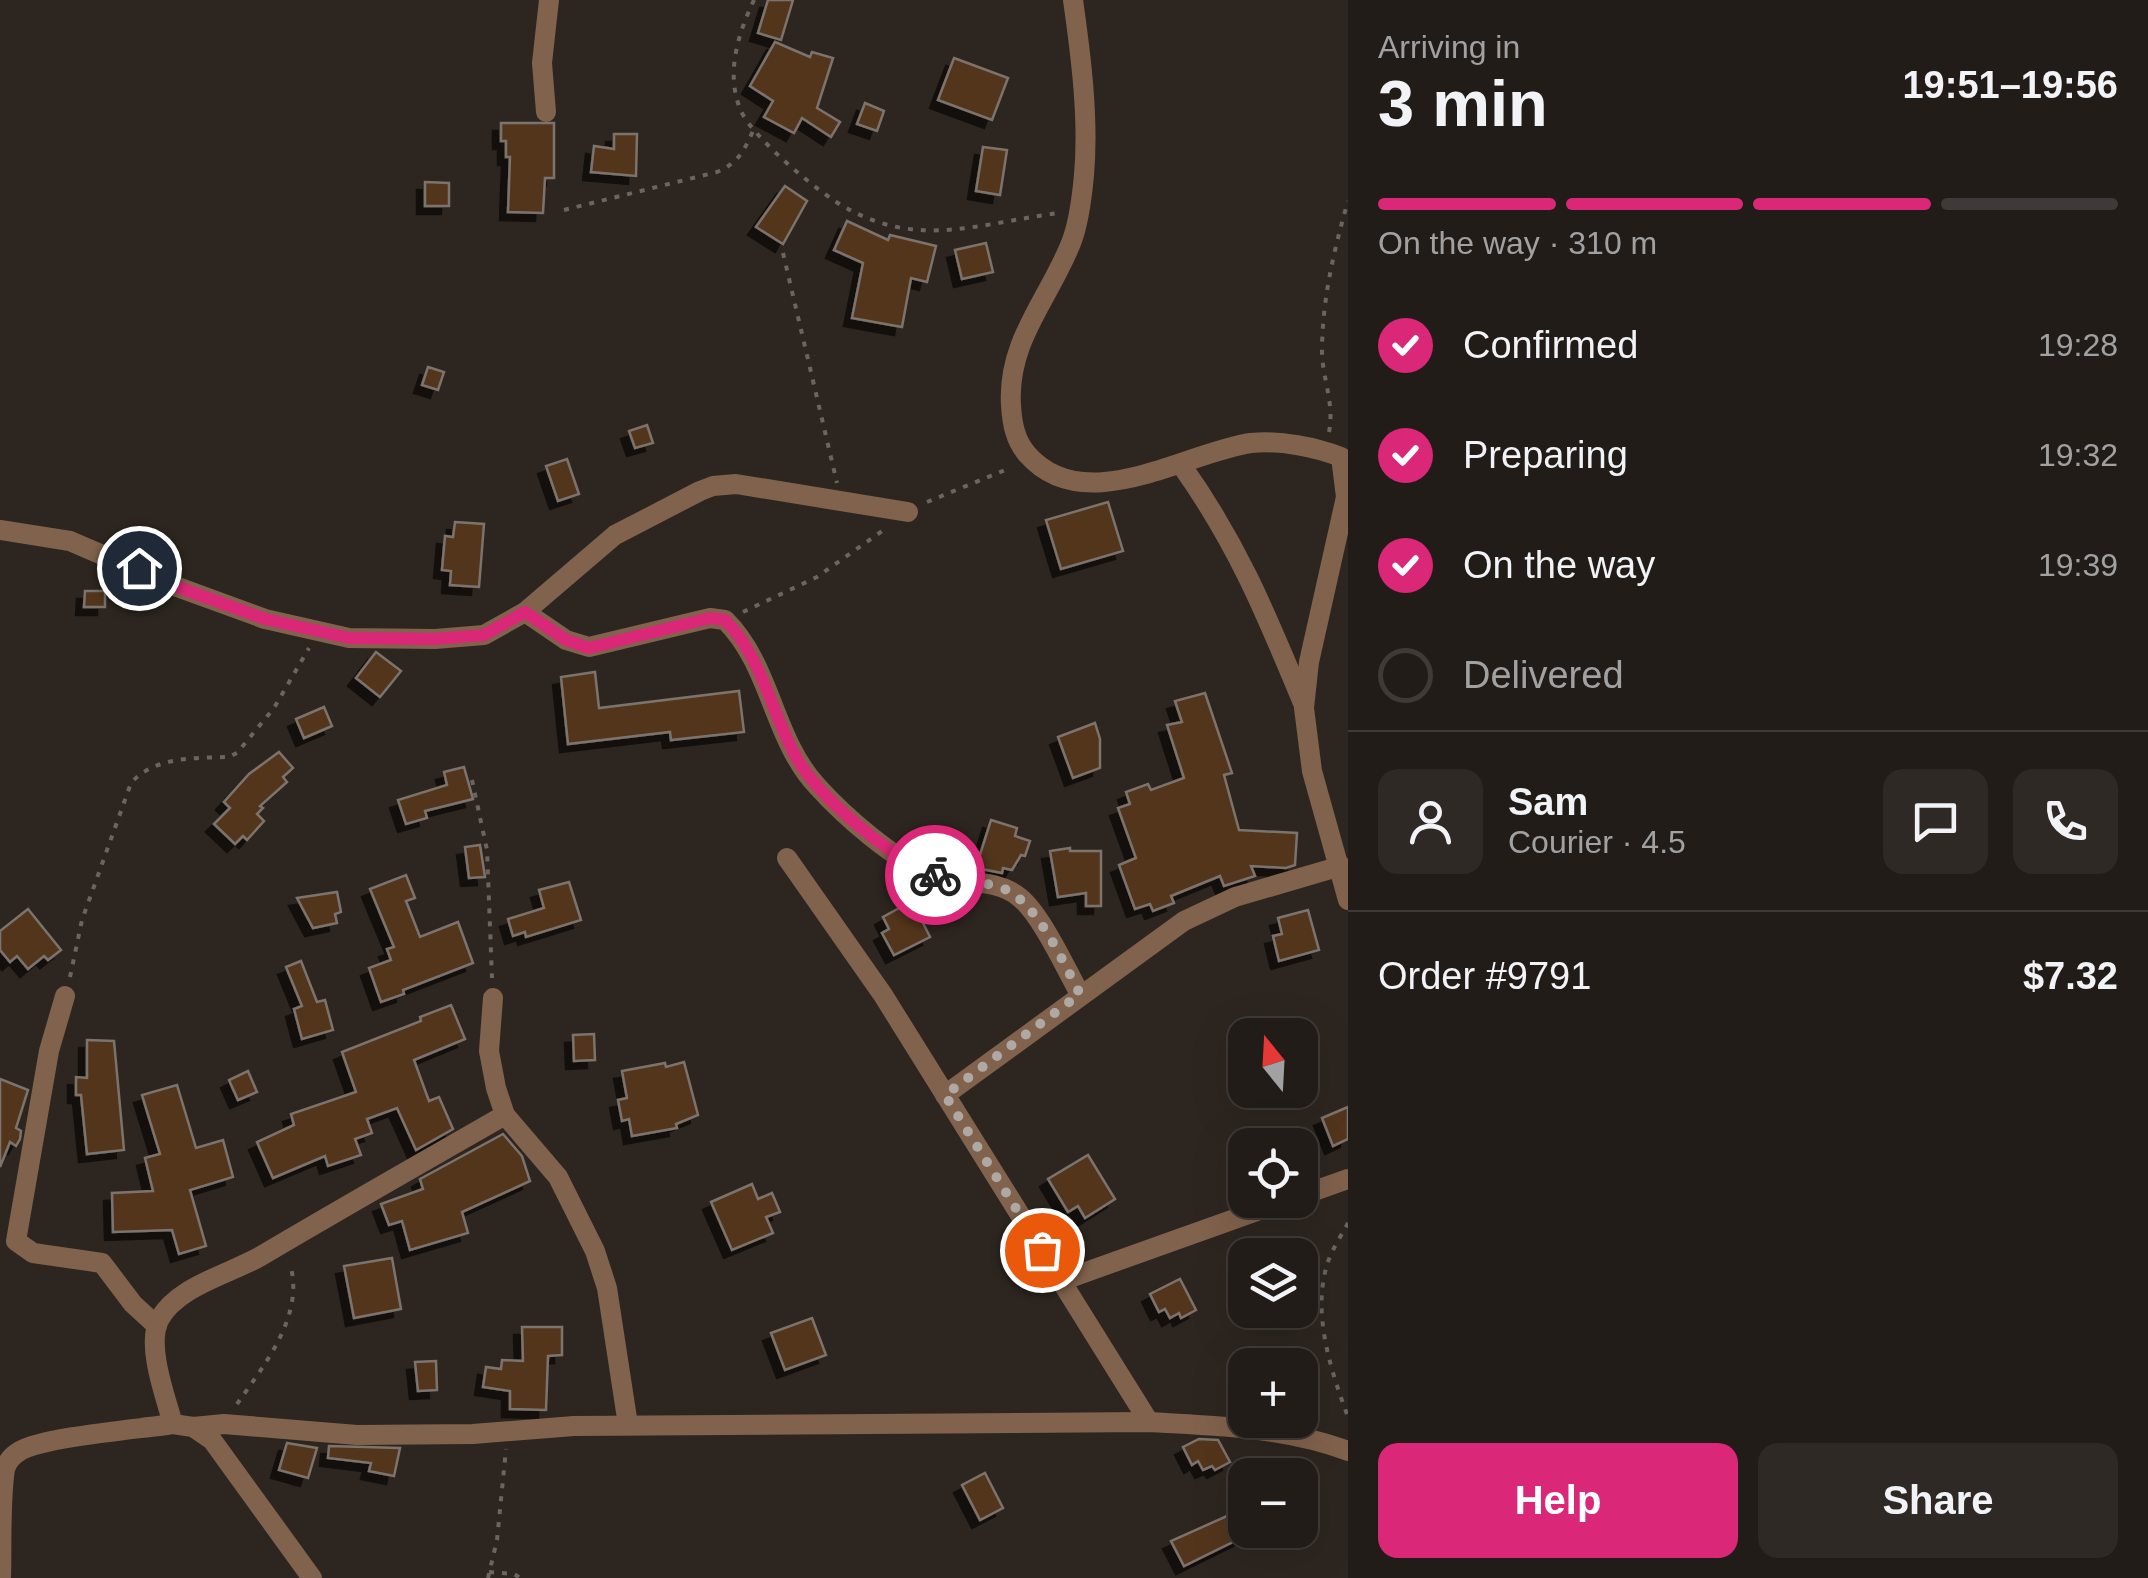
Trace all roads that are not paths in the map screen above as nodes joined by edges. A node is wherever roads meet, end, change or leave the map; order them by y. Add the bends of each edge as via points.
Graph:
1 (549, 0) edge
2 (1073, 0) edge
3 (546, 112) dead end
4 (1338, 456) edge
5 (1182, 466) junction
6 (908, 512) road end
7 (0, 530) edge
8 (525, 612) junction
9 (1304, 708) junction
10 (787, 858) dead end
11 (1341, 866) junction
12 (1348, 900) edge
13 (1080, 994) junction
14 (65, 996) road end
15 (492, 998) road end
16 (945, 1095) junction
17 (504, 1114) junction
18 (1348, 1178) edge
19 (1318, 1189) edge
20 (1238, 1218) edge
21 (1061, 1281) junction
22 (157, 1326) junction
23 (1149, 1422) junction
24 (628, 1425) junction
25 (183, 1426) junction
26 (1348, 1451) edge
27 (1, 1578) edge
28 (312, 1578) edge

1 - 3 street via 542,63
2 - 5 street via 1084,174 1072,240 1015,355 1012,418 1033,459 1060,476 1119,480
4 - 5 street via 1254,443
4 - 9 street via 1346,497
5 - 9 street via 1240,555
6 - 8 street via 714,486 615,535
7 - 8 street via 70,541 246,612 349,638 484,635
8 - 13 street via 589,648 725,620 749,651 796,757 816,785 899,859 1019,897
9 - 11 street via 1312,771
10 - 16 street
11 - 12 street
11 - 13 street via 1234,897 1184,922
13 - 16 street
14 - 22 street via 16,1240 33,1253 102,1263
15 - 17 street via 489,1051
16 - 21 street
17 - 22 street via 186,1294
17 - 24 street via 558,1178 595,1250
18 - 19 street
20 - 21 street
21 - 23 street
22 - 25 street via 158,1371
23 - 24 street
23 - 26 street via 1226,1426 1320,1440
24 - 25 street via 357,1434
25 - 27 street via 48,1443 9,1460
25 - 28 street via 212,1440

